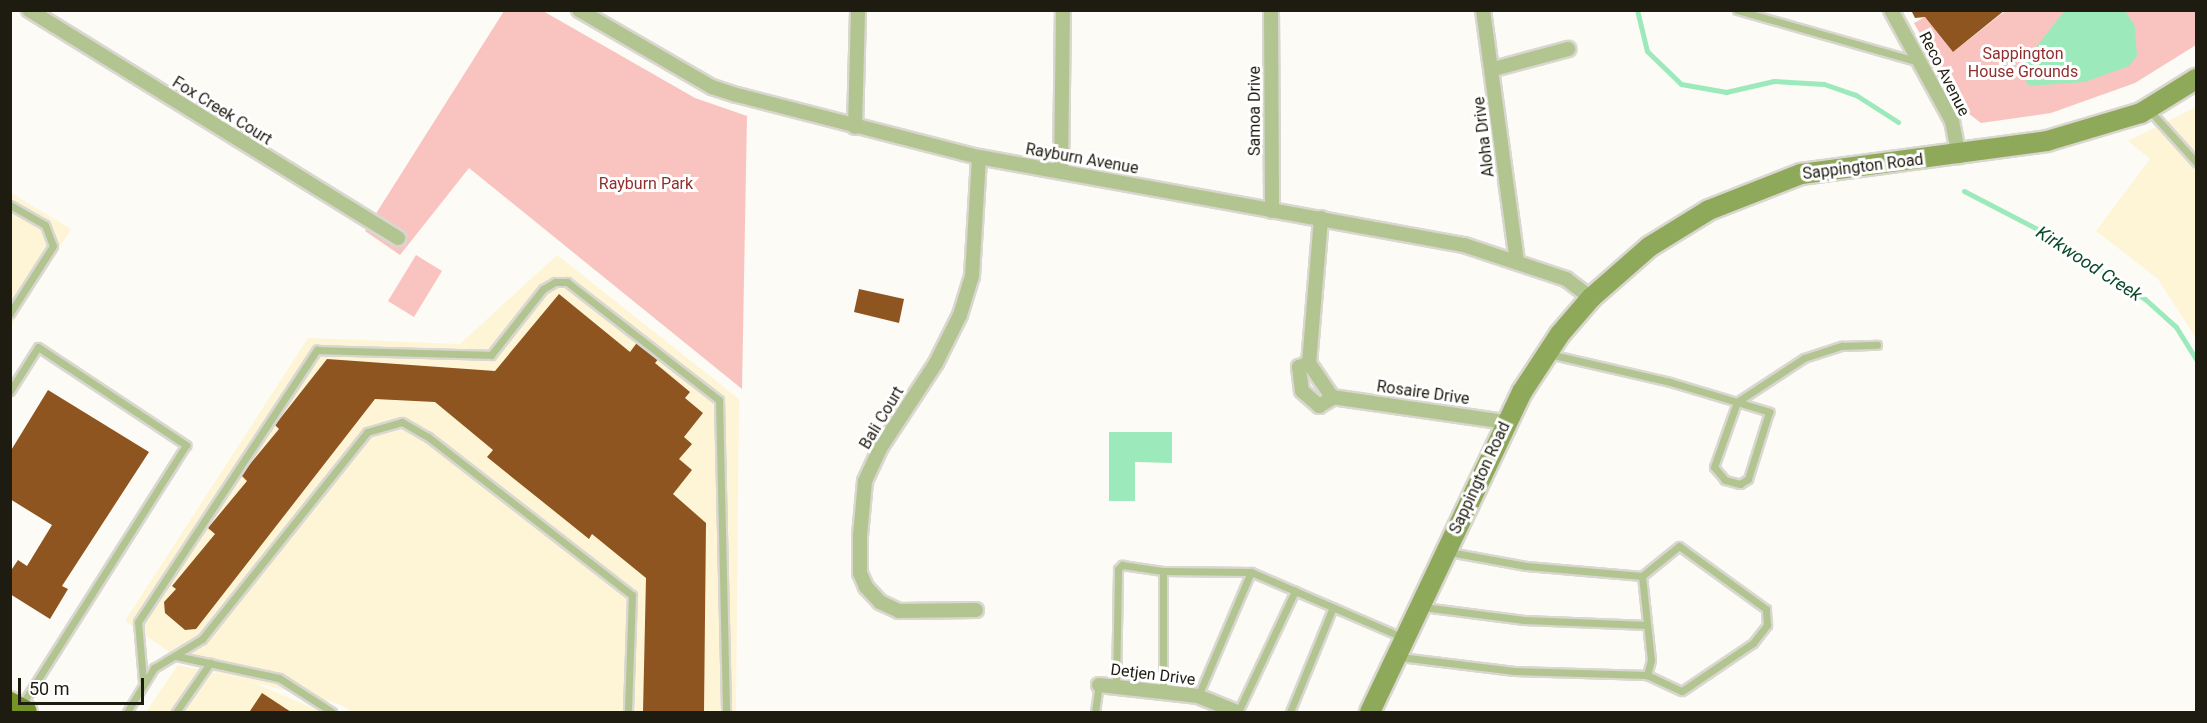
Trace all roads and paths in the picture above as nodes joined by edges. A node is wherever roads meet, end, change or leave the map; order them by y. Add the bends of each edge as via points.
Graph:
1 (29, 10) edge
2 (579, 10) edge
3 (858, 10) edge
4 (1063, 10) edge
5 (1271, 10) edge
6 (1484, 10) edge
7 (1737, 10) edge
8 (1891, 10) edge
9 (1568, 49) dead end
10 (1920, 62) junction
11 (1494, 69) junction
12 (2196, 79) edge
13 (2148, 109) junction
14 (855, 127) junction
15 (1959, 156) junction
16 (979, 157) junction
17 (2196, 162) edge
18 (1061, 172) junction
19 (10, 204) edge
20 (1272, 211) junction
21 (1321, 218) junction
22 (398, 238) dead end
23 (1517, 261) junction
24 (1591, 298) junction
25 (10, 313) edge
26 (1877, 345) dead end
27 (1547, 353) junction
28 (10, 391) edge
29 (1737, 402) junction
30 (1506, 422) junction
31 (1446, 552) junction
32 (1162, 571) junction
33 (1251, 572) junction
34 (1642, 576) junction
35 (1295, 591) junction
36 (1420, 606) junction
37 (1333, 607) junction
38 (976, 610) dead end
39 (1647, 625) junction
40 (1405, 638) junction
41 (176, 656) junction
42 (1396, 657) junction
43 (210, 663) junction
44 (1647, 675) junction
45 (143, 681) junction
46 (1099, 685) joint
47 (1116, 687) junction
48 (1163, 692) junction
49 (1198, 696) junction
50 (18, 708) edge
51 (127, 712) edge
52 (176, 712) edge
53 (332, 712) edge
54 (628, 712) edge
55 (726, 712) edge
56 (1095, 712) edge
57 (1237, 712) edge
58 (1290, 712) edge
59 (1370, 712) edge

1 - 22 street, Fox Creek Court
2 - 14 street, Rayburn Avenue via 712,87
3 - 14 street
4 - 18 street
5 - 20 street, Samoa Drive
6 - 11 street, Aloha Drive
7 - 10 lane
8 - 10 street, Reco Avenue
9 - 11 street
10 - 15 street, Reco Avenue via 1952,121
11 - 23 street, Aloha Drive
12 - 13 main road, Sappington Road
13 - 15 main road, Sappington Road via 2048,141
13 - 17 lane
14 - 16 street, Rayburn Avenue
15 - 24 main road, Sappington Road via 1802,174 1769,185 1709,210 1649,248
16 - 18 street, Rayburn Avenue
16 - 38 street, Bali Court via 972,276 960,315 869,472 860,536 861,573 866,587 880,602 899,611
18 - 20 street, Rayburn Avenue
19 - 25 lane via 45,225 53,246
20 - 21 street, Rayburn Avenue
21 - 23 street, Rayburn Avenue via 1464,245
21 - 30 street, Rosaire Drive via 1309,363 1319,382 1334,397
23 - 24 street, Rayburn Avenue via 1566,279
24 - 27 main road, Sappington Road
26 - 29 lane via 1842,346 1804,358
27 - 29 lane via 1695,388
27 - 30 main road, Sappington Road
28 - 50 lane via 38,347 186,445
29 - 29 lane via 1714,467 1725,480 1740,484 1748,479 1769,412
30 - 31 main road, Sappington Road
31 - 34 lane via 1526,566
31 - 36 main road, Sappington Road
32 - 33 lane
32 - 47 lane via 1122,565 1118,569
32 - 48 lane
33 - 35 lane
33 - 49 lane
34 - 39 lane
34 - 44 lane via 1678,546 1766,609 1767,625 1753,643 1682,691
35 - 37 lane
35 - 57 lane
36 - 39 lane via 1524,620
36 - 40 main road, Sappington Road
37 - 40 lane
37 - 58 lane
39 - 44 lane via 1651,660
40 - 42 main road, Sappington Road
41 - 43 lane
41 - 45 lane via 154,668
41 - 54 lane via 202,639 367,432 402,422 428,436 632,595
42 - 44 lane via 1514,671
42 - 59 main road, Sappington Road
43 - 52 lane
43 - 53 lane via 279,678
45 - 51 lane
45 - 55 lane via 138,622 317,350 491,355 543,289 555,282 567,282 719,400
46 - 47 street, Detjen Drive
46 - 56 lane
47 - 48 street, Detjen Drive
48 - 49 street, Detjen Drive
49 - 57 street, Detjen Drive

